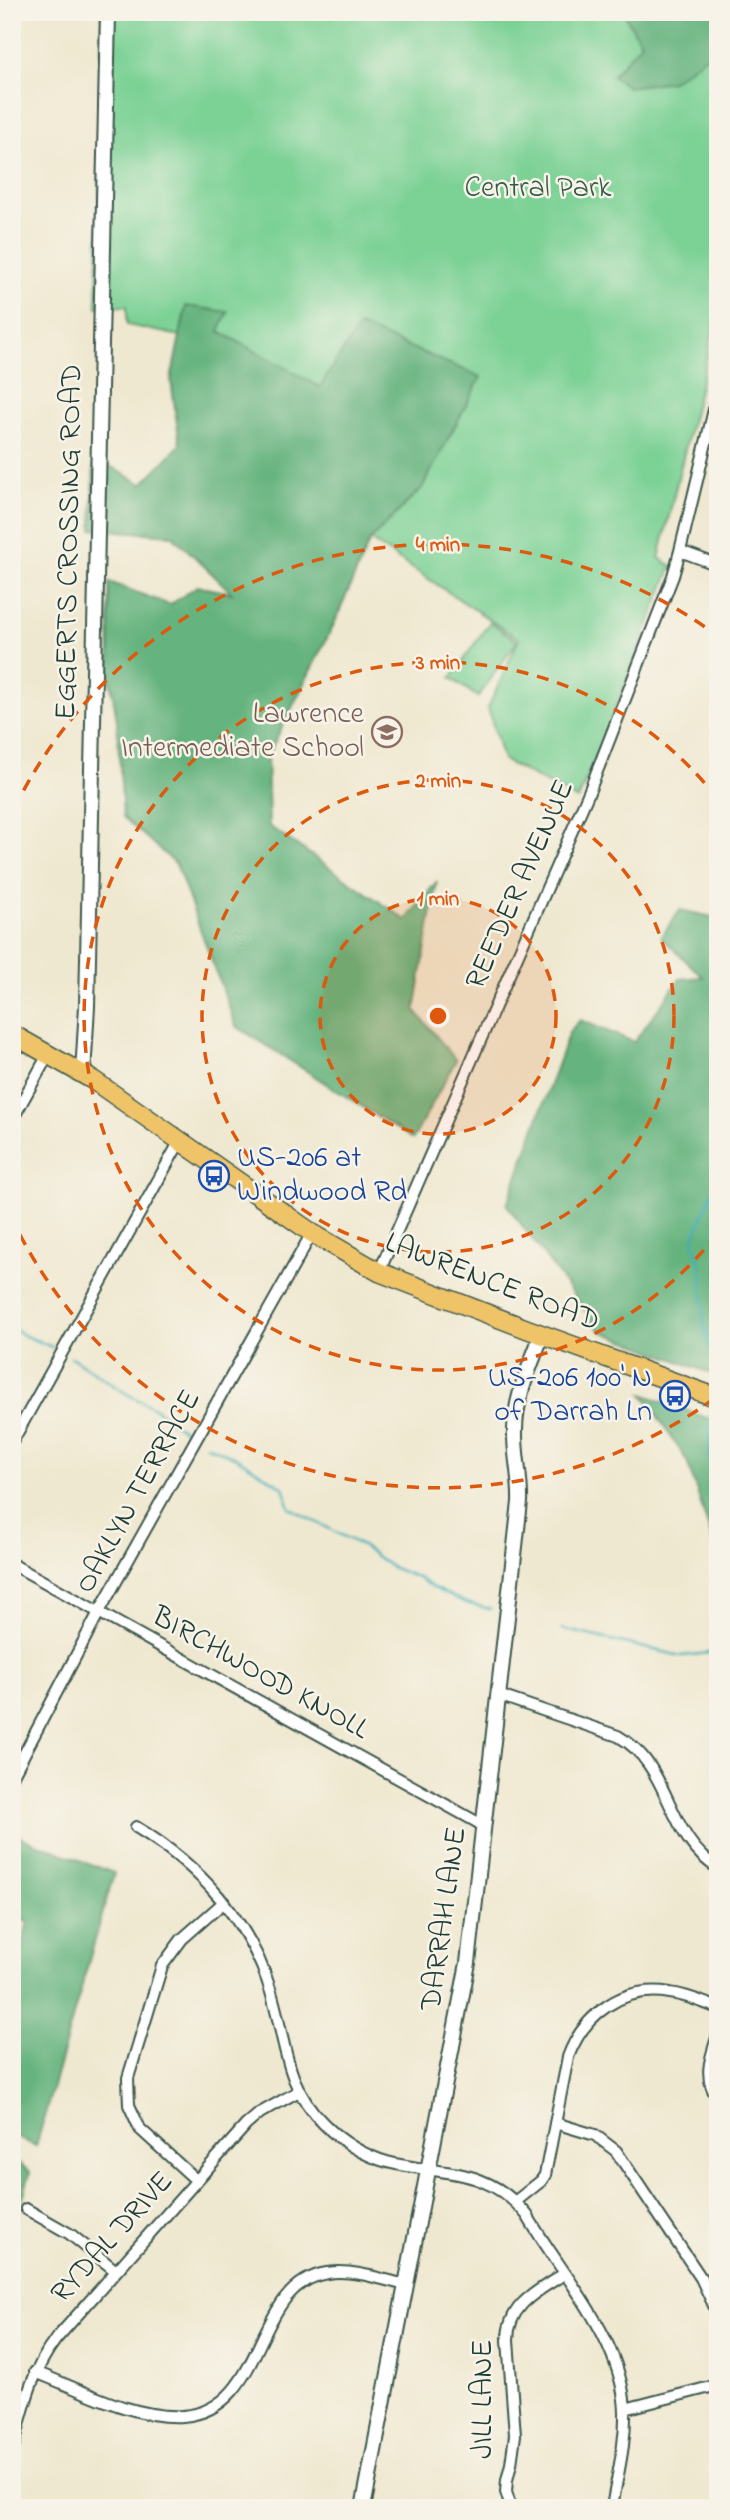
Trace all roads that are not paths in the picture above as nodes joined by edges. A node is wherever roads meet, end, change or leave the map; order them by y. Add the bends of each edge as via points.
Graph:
1 (108, 12) edge
2 (718, 393) edge
3 (680, 551) junction
4 (718, 565) edge
5 (12, 1034) edge
6 (49, 1054) junction
7 (83, 1074) junction
8 (12, 1120) edge
9 (180, 1141) junction
10 (312, 1233) junction
11 (379, 1272) junction
12 (542, 1334) junction
13 (711, 1396) edge
14 (12, 1442) edge
15 (12, 1564) edge
16 (99, 1612) junction
17 (498, 1695) junction
18 (12, 1777) edge
19 (484, 1826) junction
20 (136, 1827) dead end
21 (718, 1868) edge
22 (224, 1902) junction
23 (718, 2008) edge
24 (718, 2035) edge
25 (299, 2091) junction
26 (718, 2099) edge
27 (555, 2123) junction
28 (428, 2169) junction
29 (196, 2180) junction
30 (516, 2201) junction
31 (26, 2209) dead end
32 (116, 2271) junction
33 (564, 2274) junction
34 (406, 2284) junction
35 (718, 2314) edge
36 (35, 2372) junction
37 (718, 2385) edge
38 (625, 2409) junction
39 (12, 2452) edge
40 (363, 2508) edge
41 (511, 2508) edge
42 (612, 2508) edge

1 - 7 street, EGGERTS CROSSING ROAD
2 - 3 street, REEDER AVENUE
3 - 4 street
3 - 11 street, REEDER AVENUE via 589,792
5 - 6 main road, LAWRENCE ROAD
6 - 7 main road, LAWRENCE ROAD
6 - 8 street
7 - 9 main road, LAWRENCE ROAD
9 - 10 main road, LAWRENCE ROAD
9 - 14 street
10 - 11 main road, LAWRENCE ROAD
10 - 16 street, OAKLYN TERRACE
11 - 12 main road, LAWRENCE ROAD
12 - 13 main road, LAWRENCE ROAD
12 - 17 street, DARRAH LANE via 516,1411 520,1502
15 - 16 street, BIRCHWOOD KNOLL
16 - 18 street, OAKLYN TERRACE
16 - 19 street, BIRCHWOOD KNOLL
17 - 19 street, DARRAH LANE
17 - 21 street via 628,1742 653,1770 687,1840
19 - 28 street, DARRAH LANE via 468,1963
20 - 22 street via 191,1866
22 - 25 street via 262,1967
22 - 29 street via 182,1939 162,1966 128,2078 129,2105 139,2129
23 - 27 street via 658,1992 628,1996 602,2009 590,2019 568,2057
24 - 26 street via 708,2074
25 - 28 street via 321,2122 349,2144 386,2161
25 - 29 street, RYDAL DRIVE via 246,2125
27 - 30 street via 545,2175
27 - 35 street via 595,2135 616,2151 701,2278
28 - 30 street via 488,2182
28 - 34 street, DARRAH LANE
29 - 32 street, RYDAL DRIVE
30 - 33 street
31 - 32 street via 71,2234
32 - 36 street, RYDAL DRIVE via 56,2339
33 - 38 street via 611,2350
33 - 41 street, JILL LANE via 524,2300 509,2325 515,2435 506,2491
34 - 36 street via 336,2272 301,2283 282,2302 237,2386 220,2403 195,2414 141,2411
34 - 40 street, DARRAH LANE
36 - 39 street, RYDAL DRIVE
37 - 38 street
38 - 42 street

